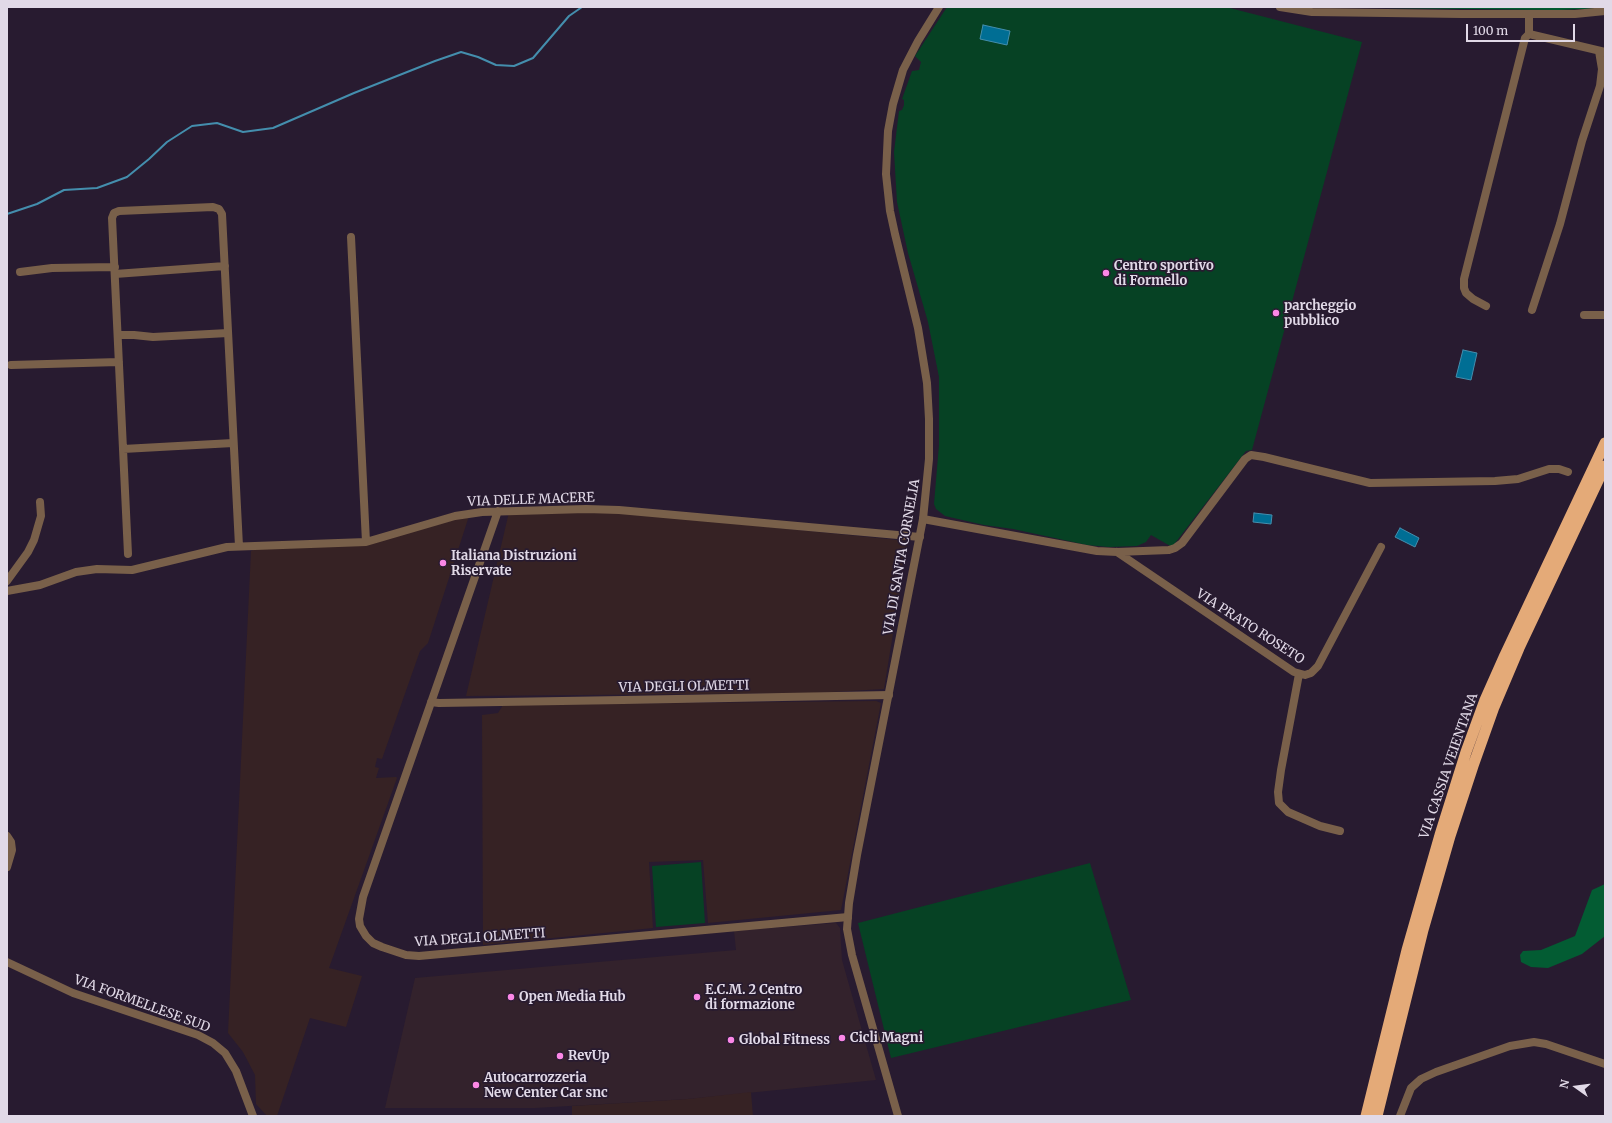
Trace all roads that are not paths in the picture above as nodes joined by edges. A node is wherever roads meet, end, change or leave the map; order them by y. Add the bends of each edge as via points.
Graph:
1 (939, 7) edge
2 (1280, 7) edge
3 (1605, 10) edge
4 (1529, 14) junction
5 (1530, 34) junction
6 (1602, 52) edge
7 (350, 237) dead end
8 (225, 266) junction
9 (115, 270) junction
10 (20, 272) dead end
11 (1486, 306) dead end
12 (1532, 310) dead end
13 (1584, 316) dead end
14 (1605, 316) edge
15 (228, 333) junction
16 (118, 335) junction
17 (119, 362) junction
18 (11, 365) dead end
19 (233, 443) junction
20 (1605, 443) edge
21 (123, 449) junction
22 (1605, 466) edge
23 (1568, 472) dead end
24 (40, 502) dead end
25 (498, 511) junction
26 (923, 519) junction
27 (920, 537) junction
28 (366, 542) junction
29 (239, 546) junction
30 (1381, 547) dead end
31 (1117, 552) junction
32 (128, 554) dead end
33 (7, 581) edge
34 (7, 591) edge
35 (1299, 674) junction
36 (889, 695) junction
37 (431, 702) junction
38 (1340, 831) dead end
39 (7, 836) edge
40 (7, 867) edge
41 (848, 917) junction
42 (7, 962) edge
43 (1605, 1064) edge
44 (253, 1116) edge
45 (898, 1116) edge
46 (1366, 1116) edge
47 (1377, 1116) edge
48 (1400, 1116) edge

1 - 26 street, VIA DI SANTA CORNELIA via 912,52 900,79 890,116 886,160 894,234 918,328 927,382 930,418 929,459
2 - 4 street via 1312,12
3 - 4 street via 1575,14
4 - 5 street
5 - 6 street
5 - 11 street via 1525,38 1464,279 1466,293
6 - 12 street via 1600,86
7 - 28 street
8 - 9 street
8 - 9 street via 223,217 219,209 213,207 115,212 112,218
8 - 15 street
9 - 10 street via 52,268
9 - 16 street
13 - 14 street
15 - 16 street via 149,337
15 - 19 street
16 - 17 street
17 - 18 street
17 - 21 street
19 - 21 street
19 - 29 street
20 - 46 highway, VIA CASSIA VEIENTANA via 1505,655 1472,734 1407,950
21 - 32 street
22 - 47 highway, VIA CASSIA VEIENTANA via 1531,619 1498,697 1473,766 1423,930
23 - 31 street, VIA PRATO ROSETO via 1549,469 1518,479 1495,481 1370,483 1251,455 1245,459 1182,543 1172,550
24 - 33 street via 41,516 34,540
25 - 27 street, VIA DELLE MACERE via 619,510
25 - 28 street, VIA DELLE MACERE via 455,516
25 - 37 street, VIA DEGLI OLMETTI
26 - 27 street, VIA DI SANTA CORNELIA
26 - 31 street, VIA PRATO ROSETO via 1084,549
27 - 36 street, VIA DI SANTA CORNELIA
28 - 29 street, VIA DELLE MACERE
29 - 34 street, VIA DELLE MACERE via 127,570 97,569 76,572 40,585
30 - 35 street, VIA PRATO ROSETO via 1318,666 1311,673
31 - 35 street, VIA PRATO ROSETO
35 - 38 street via 1281,770 1279,803 1288,812
36 - 37 street, VIA DEGLI OLMETTI
36 - 41 street, VIA DI SANTA CORNELIA via 856,856
37 - 41 street, VIA DEGLI OLMETTI via 360,909 359,921 362,930 368,939 376,944 406,955 422,956
39 - 40 street via 12,850
41 - 45 street, VIA DI SANTA CORNELIA via 847,929 852,955
42 - 44 street, VIA FORMELLESE SUD via 72,993 212,1042 225,1053 234,1067
43 - 48 street via 1546,1044 1534,1042 1510,1046 1421,1079 1411,1088

